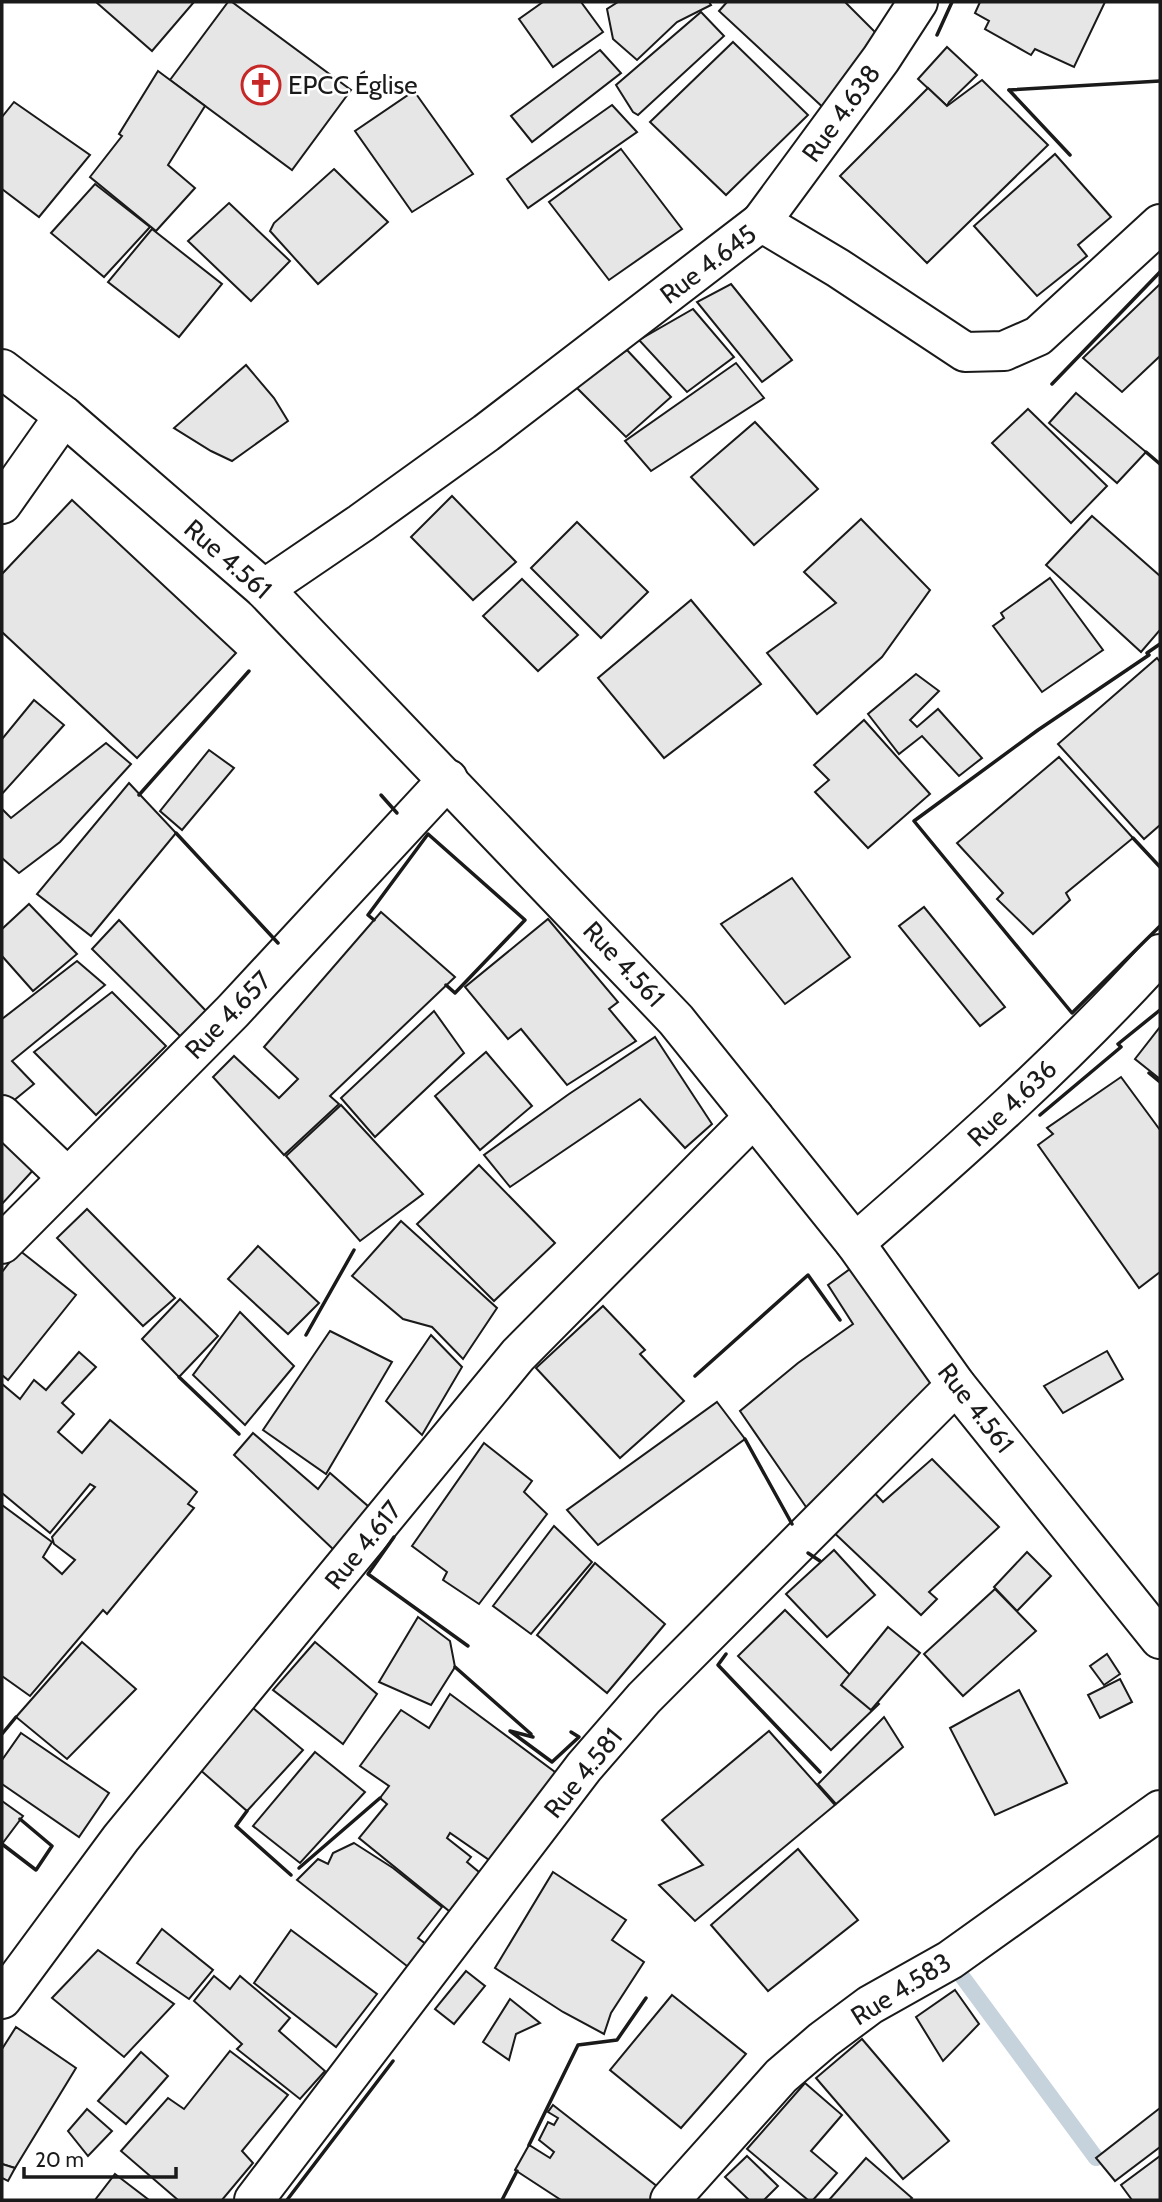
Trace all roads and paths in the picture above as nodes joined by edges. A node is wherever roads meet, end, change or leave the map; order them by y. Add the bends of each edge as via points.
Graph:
1 (918, 2) edge
2 (761, 222) junction
3 (1160, 224) edge
4 (2, 369) edge
5 (64, 416) junction
6 (2, 504) edge
7 (264, 589) junction
8 (448, 779) junction
9 (1160, 954) edge
10 (2, 1115) edge
11 (754, 1117) junction
12 (67, 1178) junction
13 (855, 1243) junction
14 (2, 1244) edge
15 (956, 1385) junction
16 (1160, 1639) edge
17 (1160, 1810) edge
18 (2, 1999) edge
19 (254, 2200) edge
20 (670, 2200) edge

1 - 2 street, Rue 4.638 via 881,60
2 - 3 street, Rue 4.645 via 965,352 1004,351 1038,336
2 - 7 street, Rue 4.645 via 486,433
4 - 5 street, Rue 4.561
5 - 6 street
5 - 7 street, Rue 4.561
7 - 8 street, Rue 4.561
8 - 11 street, Rue 4.561 via 676,1020
8 - 12 street, Rue 4.657 via 233,1012
9 - 13 street, Rue 4.636 via 1121,998 967,1147
10 - 12 street
11 - 13 street, Rue 4.561
11 - 18 street, Rue 4.617 via 518,1355 121,1838
12 - 14 street, Rue 4.657
13 - 15 street, Rue 4.561
15 - 16 street, Rue 4.561
15 - 19 street, Rue 4.581 via 644,1699 584,1767
17 - 20 street, Rue 4.583 via 950,1960 870,2005 823,2039 780,2076

